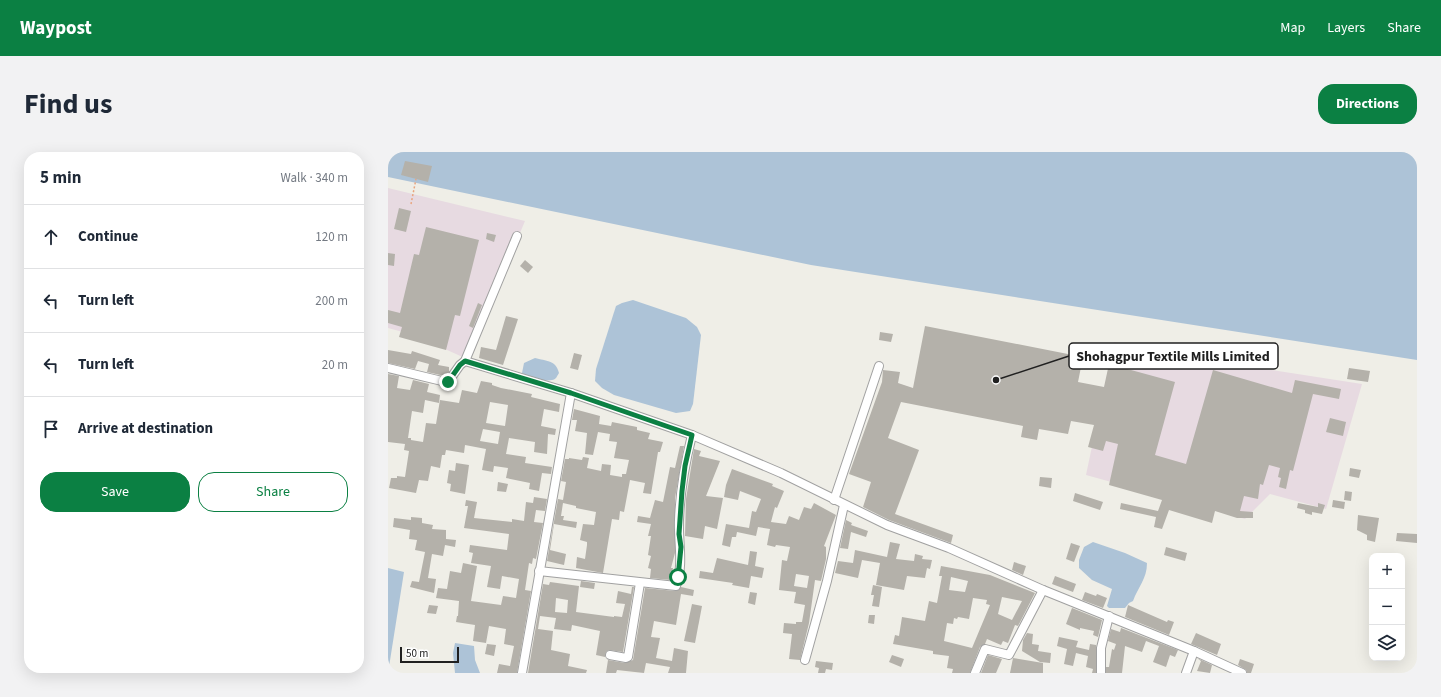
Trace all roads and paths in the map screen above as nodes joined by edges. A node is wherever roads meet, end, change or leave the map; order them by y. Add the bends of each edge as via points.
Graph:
1 (416, 179) dead end
2 (411, 204) dead end
3 (517, 236) dead end
4 (465, 361) junction
5 (879, 366) dead end
6 (388, 368) edge
7 (571, 393) junction
8 (692, 435) junction
9 (834, 500) junction
10 (844, 505) junction
11 (539, 571) junction
12 (640, 583) junction
13 (1043, 590) junction
14 (1109, 616) junction
15 (1194, 651) junction
16 (610, 655) dead end
17 (805, 660) dead end
18 (522, 673) edge
19 (975, 673) edge
20 (1101, 673) edge
21 (1186, 673) edge
22 (1242, 673) edge

1 - 2 path
3 - 4 street
4 - 6 street via 448,382
4 - 7 street
5 - 9 street
7 - 8 street
7 - 11 street
8 - 9 street via 781,473
8 - 12 street via 683,477 676,585 674,587
9 - 10 street
10 - 13 street
10 - 17 street via 827,581
11 - 12 street
11 - 18 street
12 - 16 street via 628,657
13 - 14 street
13 - 19 street via 1009,655 985,648
14 - 15 street
14 - 20 street via 1102,648
15 - 21 street
15 - 22 street

